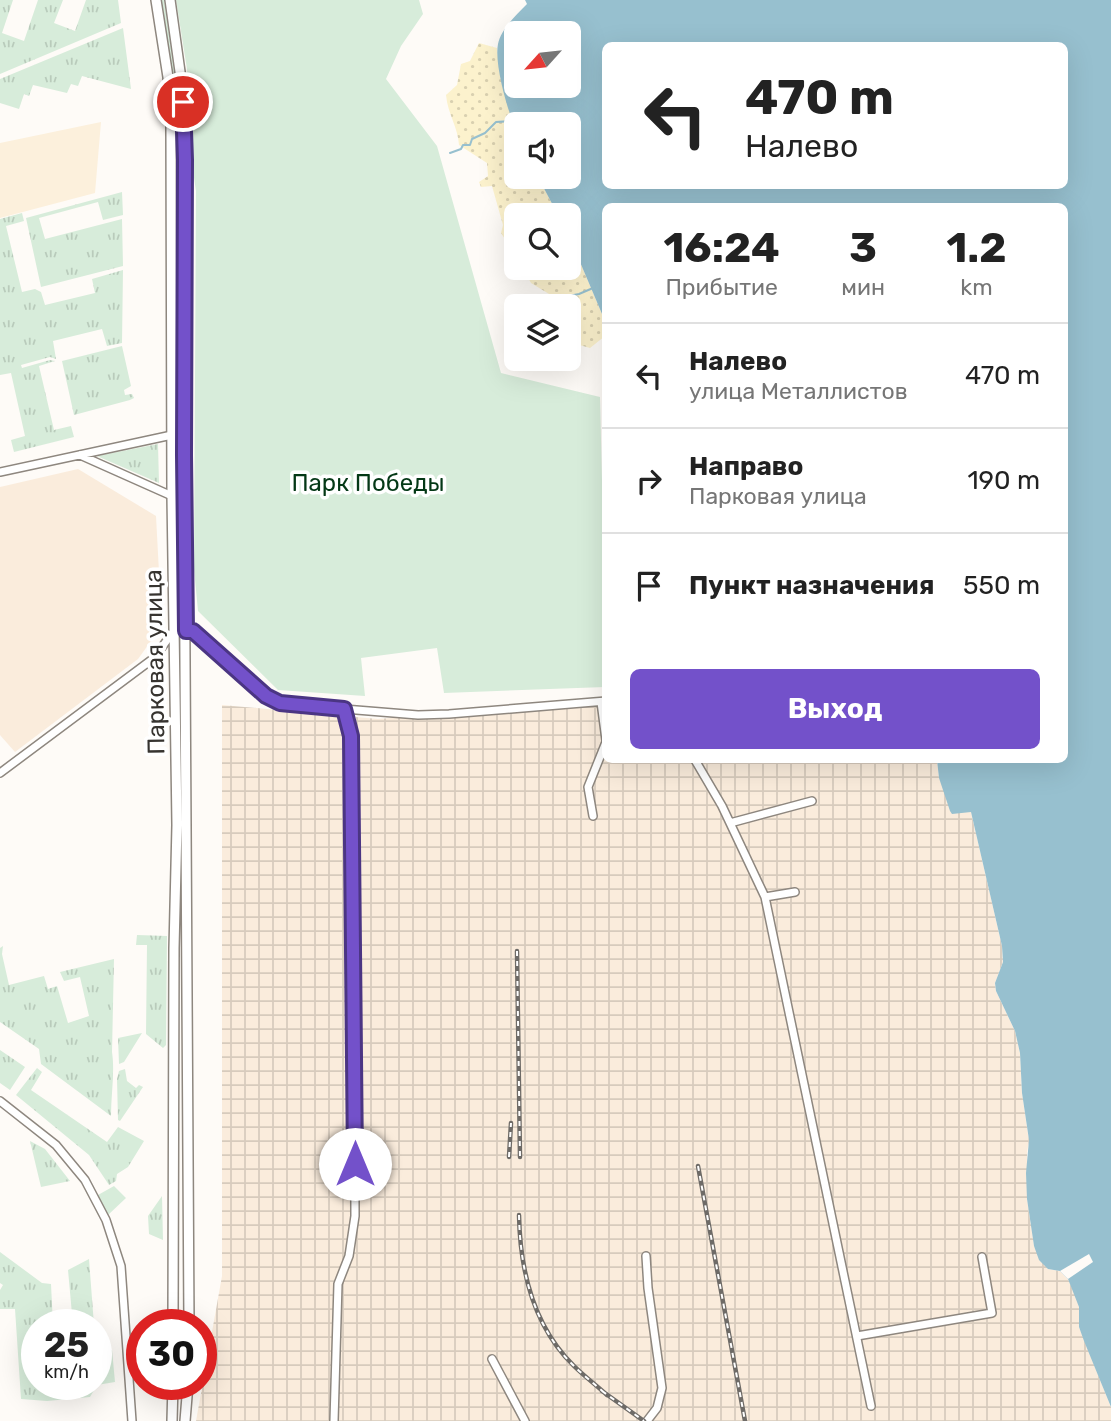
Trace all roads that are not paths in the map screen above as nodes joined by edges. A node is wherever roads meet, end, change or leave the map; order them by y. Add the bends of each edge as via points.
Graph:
1 (156, 0) edge
2 (170, 0) edge
3 (184, 434) junction
4 (172, 435) junction
5 (79, 454) junction
6 (0, 472) edge
7 (172, 496) junction
8 (184, 496) junction
9 (186, 631) junction
10 (173, 632) junction
11 (602, 702) edge
12 (344, 709) junction
13 (602, 751) edge
14 (697, 763) edge
15 (0, 773) edge
16 (812, 801) dead end
17 (593, 816) dead end
18 (730, 823) junction
19 (795, 892) dead end
20 (765, 897) junction
21 (0, 1101) edge
22 (646, 1256) dead end
23 (982, 1258) dead end
24 (173, 1309) edge
25 (189, 1309) edge
26 (857, 1336) junction
27 (492, 1359) dead end
28 (173, 1400) edge
29 (187, 1400) edge
30 (871, 1406) dead end
31 (132, 1421) edge
32 (172, 1421) edge
33 (185, 1421) edge
34 (334, 1421) edge
35 (525, 1421) edge
36 (647, 1421) edge

1 - 4 main road, Парковая улица via 170,102
2 - 3 main road, Парковая улица via 185,129
3 - 4 street
3 - 8 main road, Парковая улица
4 - 5 street
4 - 7 main road, Парковая улица
5 - 6 street
5 - 7 street
7 - 8 street
7 - 10 main road, Парковая улица
8 - 9 main road, Парковая улица
9 - 10 street
9 - 12 street via 193,631 266,696 280,703
9 - 25 main road, Парковая улица
10 - 15 street via 154,658
10 - 24 main road, Парковая улица via 177,825
11 - 12 street via 449,715
12 - 34 street via 351,736 354,843 355,1216 349,1256 338,1284
13 - 17 street via 588,787
14 - 18 street
16 - 18 street
18 - 20 street
19 - 20 street
20 - 26 street
21 - 31 street via 56,1145 85,1180 106,1220 121,1266
22 - 36 street via 662,1388 657,1408
23 - 26 street via 992,1312
26 - 30 street
27 - 35 street
28 - 32 main road
29 - 33 main road

